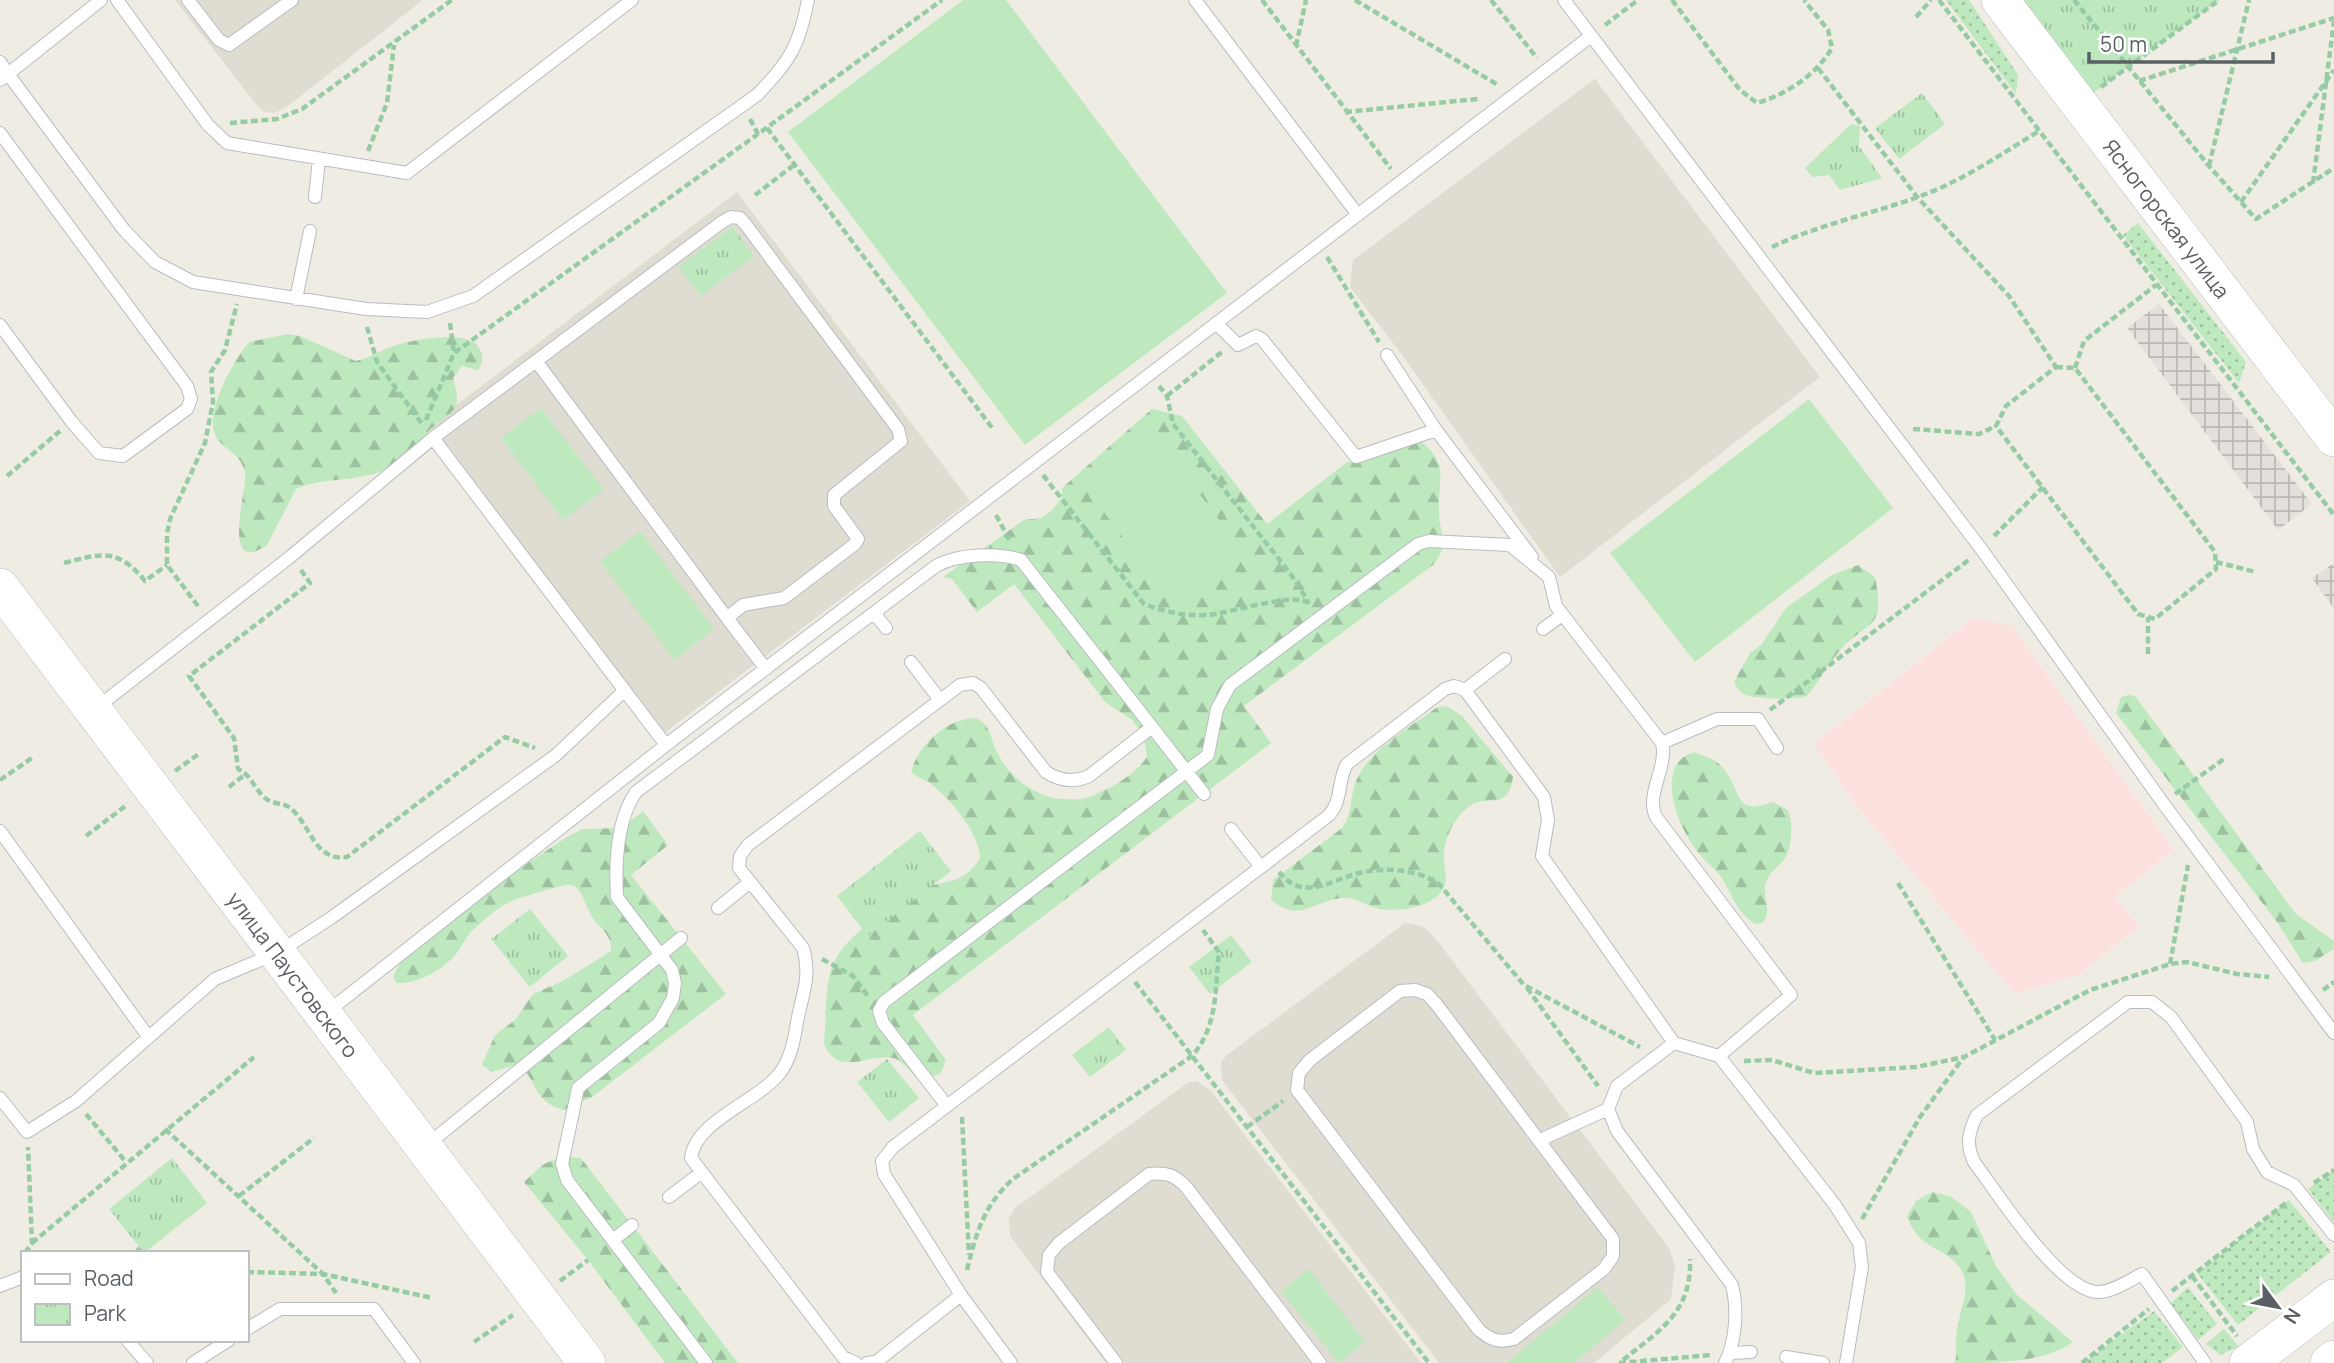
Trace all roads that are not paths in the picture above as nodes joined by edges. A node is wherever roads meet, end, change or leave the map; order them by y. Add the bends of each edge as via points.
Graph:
1 (101, 0) edge
2 (117, 0) edge
3 (188, 0) edge
4 (292, 0) edge
5 (632, 0) edge
6 (808, 0) edge
7 (1195, 0) edge
8 (1564, 0) edge
9 (2000, 0) edge
10 (1591, 36) junction
11 (0, 62) edge
12 (4, 77) edge
13 (0, 133) edge
14 (319, 159) junction
15 (315, 197) dead end
16 (1358, 215) junction
17 (310, 231) dead end
18 (296, 299) junction
19 (1216, 323) junction
20 (0, 325) edge
21 (1387, 355) road end
22 (536, 361) junction
23 (1436, 430) junction
24 (433, 438) junction
25 (2334, 438) edge
26 (1545, 574) junction
27 (5, 604) edge
28 (874, 613) junction
29 (1562, 615) junction
30 (727, 618) junction
31 (886, 628) dead end
32 (1543, 629) dead end
33 (1505, 659) dead end
34 (911, 662) dead end
35 (765, 669) junction
36 (625, 690) junction
37 (1465, 690) junction
38 (940, 700) junction
39 (92, 711) junction
40 (1152, 727) junction
41 (1662, 743) junction
42 (666, 746) junction
43 (1777, 748) dead end
44 (1187, 771) junction
45 (1204, 794) dead end
46 (1231, 829) dead end
47 (0, 831) edge
48 (1265, 864) junction
49 (750, 882) junction
50 (719, 908) dead end
51 (681, 938) dead end
52 (277, 953) junction
53 (660, 954) junction
54 (324, 1015) junction
55 (2334, 1033) edge
56 (147, 1035) junction
57 (1674, 1043) junction
58 (1719, 1056) junction
59 (0, 1098) edge
60 (947, 1106) junction
61 (1608, 1109) junction
62 (1540, 1140) junction
63 (424, 1147) junction
64 (702, 1172) junction
65 (668, 1197) dead end
66 (632, 1225) dead end
67 (2334, 1235) edge
68 (613, 1240) junction
69 (21, 1278) edge
70 (0, 1286) edge
71 (961, 1295) junction
72 (2334, 1298) edge
73 (248, 1328) edge
74 (129, 1342) edge
75 (226, 1342) edge
76 (1751, 1352) dead end
77 (2245, 1352) edge
78 (1786, 1357) dead end
79 (1727, 1358) edge
80 (2334, 1359) edge
81 (147, 1363) edge
82 (193, 1363) edge
83 (414, 1363) edge
84 (587, 1363) edge
85 (706, 1363) edge
86 (856, 1363) edge
87 (867, 1363) edge
88 (1011, 1363) edge
89 (1116, 1363) edge
90 (1320, 1363) edge
91 (1823, 1363) edge
92 (1846, 1363) edge
93 (2204, 1363) edge
94 (2329, 1363) edge

1 - 12 lane
2 - 14 lane via 208,125 227,143
3 - 4 lane via 219,40 229,45
5 - 14 lane via 407,173
6 - 18 lane via 800,38 782,69 742,106 473,296 427,312
7 - 16 lane
8 - 10 lane
9 - 25 main road, Ясногорская улица
10 - 16 lane
10 - 55 lane via 1982,550
11 - 12 lane
12 - 18 lane via 124,230 155,262 193,282
13 - 20 lane via 187,386 191,398 187,409 123,456 99,453
14 - 15 lane
16 - 19 lane
17 - 18 lane
19 - 23 lane via 1234,342 1243,345 1256,336 1262,339 1356,457
19 - 35 lane
21 - 23 lane
22 - 24 lane
22 - 30 lane
22 - 30 lane via 730,217 740,218 746,225 826,332 898,429 901,441 834,495 834,506 857,537 855,544 783,598 743,605
23 - 26 lane
24 - 36 lane
24 - 39 lane
26 - 29 lane
26 - 44 lane via 1510,545 1418,544 1230,685 1217,709 1208,754
27 - 39 main road, улица Паустовского
28 - 31 lane
28 - 40 lane via 946,561 1010,556 1021,560
28 - 53 lane via 636,792 627,804 618,897
29 - 32 lane
29 - 41 lane
30 - 35 lane
33 - 37 lane
34 - 38 lane
35 - 42 lane
36 - 42 lane
36 - 52 lane via 556,755
37 - 48 lane via 1444,689 1355,755 1341,774 1335,809
37 - 57 lane via 1544,797 1548,820 1542,856
38 - 40 lane via 960,685 973,683 981,688 1046,772 1067,780 1089,776
38 - 49 lane via 748,845 739,868
39 - 52 main road, улица Паустовского
40 - 44 lane
41 - 43 lane via 1717,719 1758,719
41 - 58 lane via 1663,762 1653,800 1656,817 1791,995
42 - 54 lane
44 - 45 lane
44 - 60 lane via 884,1002 879,1011 883,1023
46 - 48 lane
47 - 56 lane
48 - 60 lane
49 - 50 lane
49 - 64 lane via 803,948 807,978 788,1060 778,1076 696,1139 691,1158
51 - 53 lane
52 - 54 main road, улица Паустовского
52 - 56 lane via 215,979
53 - 63 lane
53 - 68 lane via 675,983 667,1011 659,1023 578,1088 562,1164 567,1180
54 - 63 main road, улица Паустовского
56 - 59 lane via 76,1101 27,1132
57 - 58 lane
57 - 61 lane via 1617,1086
58 - 92 lane via 1835,1205 1858,1243 1862,1267
60 - 71 lane via 893,1147 883,1161 884,1174
61 - 62 lane
61 - 79 lane via 1617,1131 1732,1285 1736,1302
62 - 62 lane via 1437,1005 1415,990 1399,992 1299,1073 1297,1090 1479,1330 1502,1342 1514,1339 1594,1277 1613,1256 1613,1239 1607,1229
63 - 84 main road, улица Паустовского
64 - 65 lane
64 - 86 lane via 843,1357
66 - 68 lane
67 - 93 lane via 2294,1185 2267,1172 2253,1149 2247,1122 2171,1017 2152,1002 2128,1002 1977,1115 1969,1132 1968,1148 1974,1163 2059,1273 2080,1289 2101,1293 2142,1274
68 - 85 lane
69 - 70 lane
71 - 87 lane via 877,1362
71 - 88 lane
72 - 77 main road
73 - 83 lane via 280,1309 374,1310
74 - 81 lane
75 - 82 lane
76 - 79 lane
78 - 91 lane
80 - 94 main road
89 - 90 lane via 1047,1272 1049,1255 1149,1174 1164,1172 1187,1188

